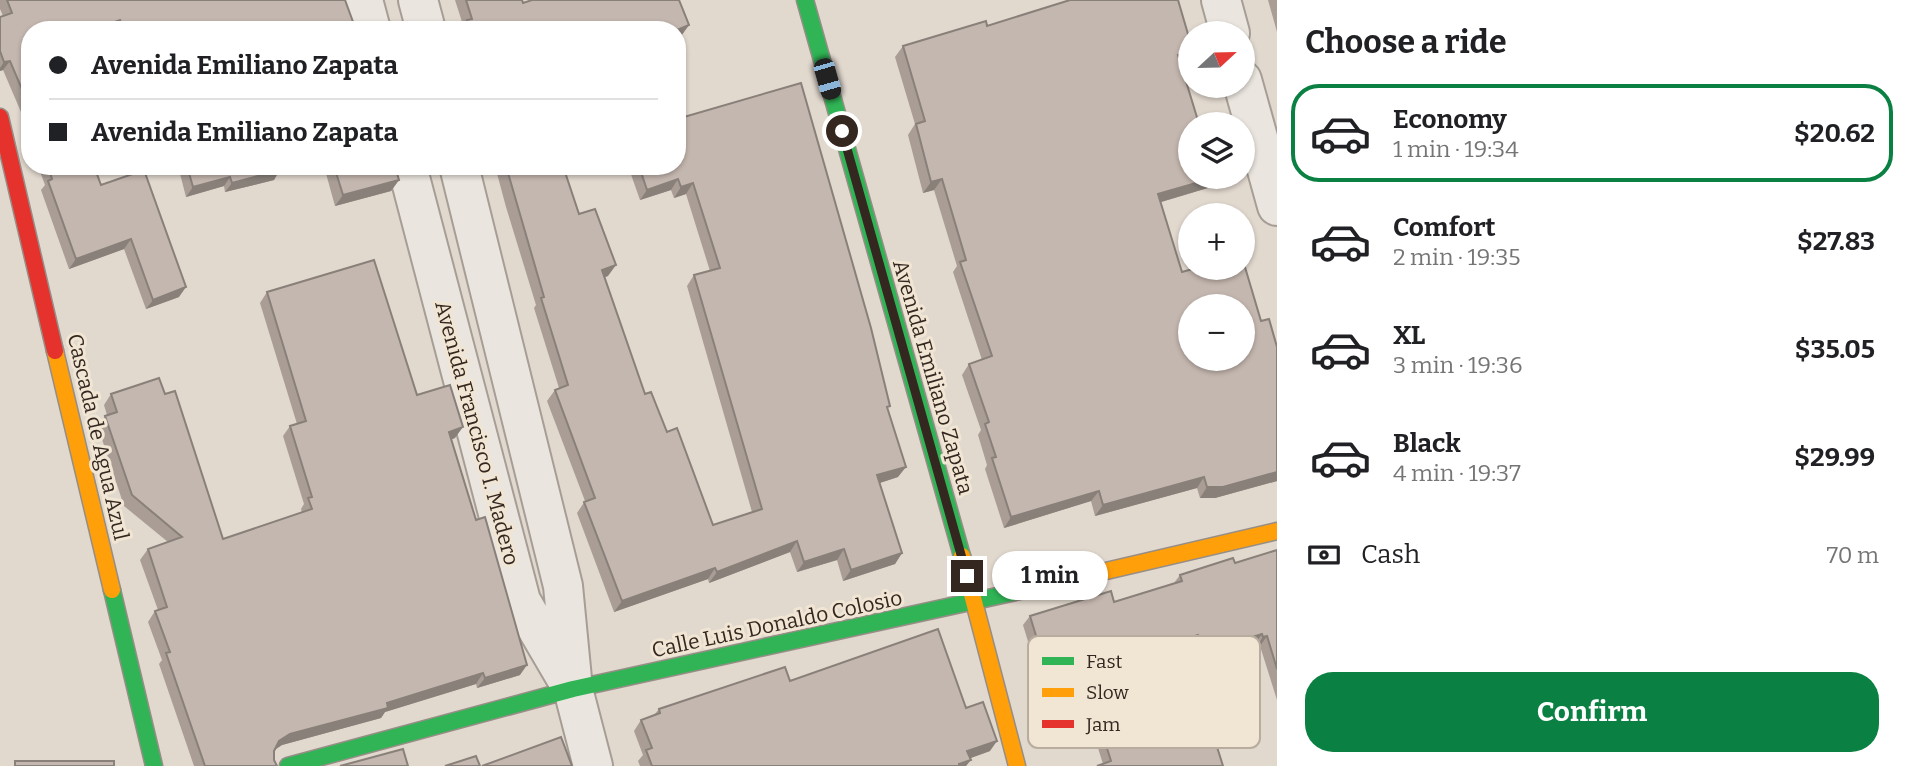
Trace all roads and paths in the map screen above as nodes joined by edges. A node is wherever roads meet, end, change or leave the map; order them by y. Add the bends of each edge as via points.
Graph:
1 (363, 0) edge
2 (418, 0) edge
3 (805, 0) edge
4 (1221, 0) edge
5 (369, 21) edge
6 (424, 21) edge
7 (1227, 21) edge
8 (1247, 98) edge
9 (0, 117) edge
10 (409, 175) edge
11 (461, 175) edge
12 (1277, 206) edge
13 (1277, 531) edge
14 (975, 603) junction
15 (573, 689) junction
16 (154, 766) edge
17 (288, 766) edge
18 (593, 766) edge
19 (1017, 766) edge

1 - 5 street
2 - 6 street
3 - 14 street, Avenida Emiliano Zapata
4 - 7 street
8 - 12 street
9 - 16 street, Cascada de Agua Azul
10 - 15 street, Avenida Francisco I. Madero via 521,601
11 - 15 street, Avenida Francisco I. Madero via 563,586
13 - 14 street, Calle Luis Donaldo Colosio
14 - 15 street, Calle Luis Donaldo Colosio
14 - 19 street, Avenida Emiliano Zapata
15 - 17 street, Calle Luis Donaldo Colosio
15 - 18 street, Avenida Francisco I. Madero

